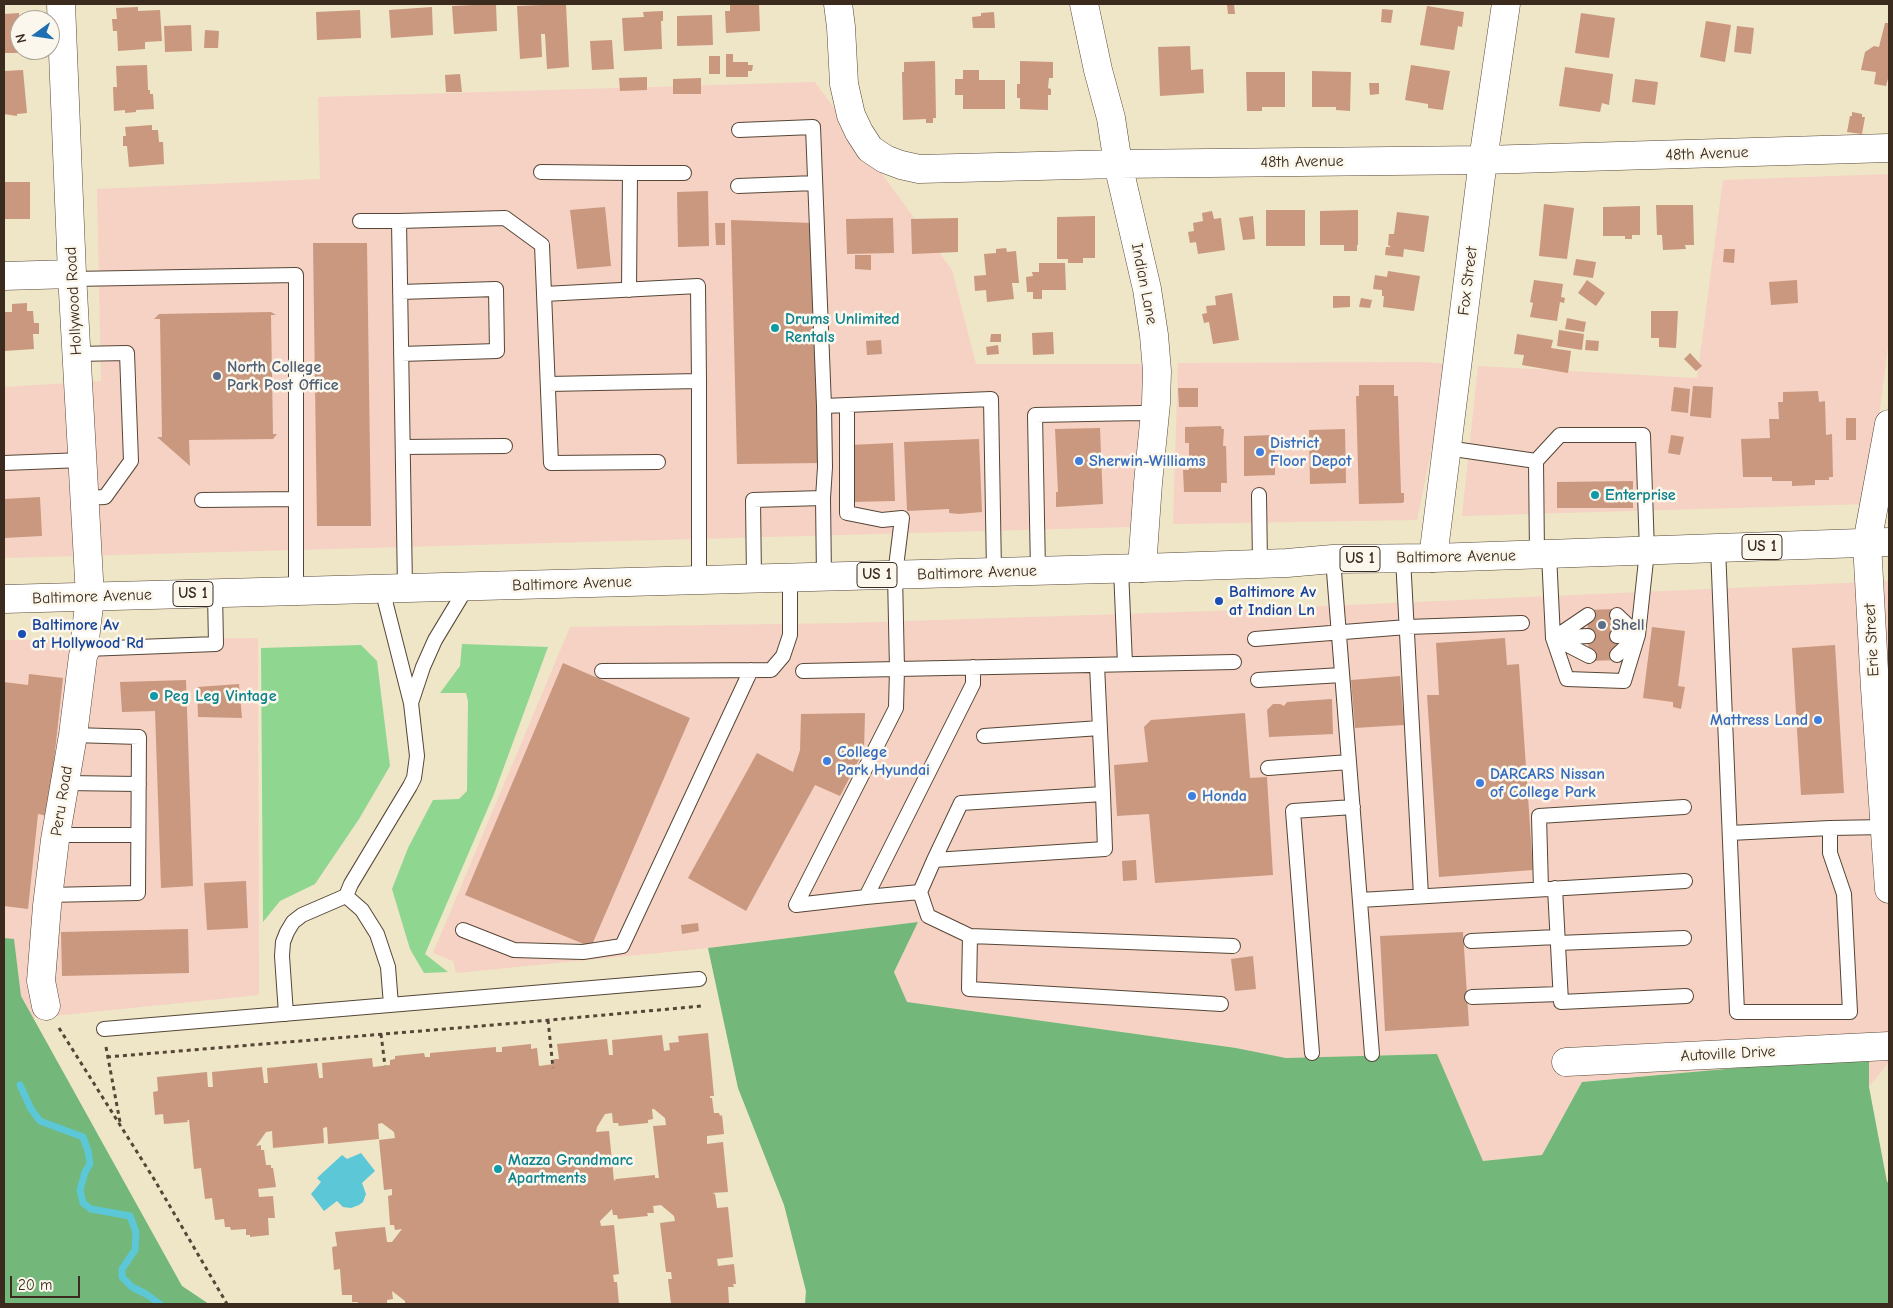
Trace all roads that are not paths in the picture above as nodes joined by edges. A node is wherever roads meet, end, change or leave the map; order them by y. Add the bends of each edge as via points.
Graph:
1 (61, 4) edge
2 (838, 4) edge
3 (1084, 4) edge
4 (1506, 4) edge
5 (738, 130) dead end
6 (1889, 148) edge
7 (1483, 160) junction
8 (1118, 164) junction
9 (541, 172) dead end
10 (630, 173) junction
11 (684, 173) dead end
12 (815, 184) junction
13 (738, 186) dead end
14 (399, 220) junction
15 (360, 221) dead end
16 (4, 276) edge
17 (72, 277) junction
18 (628, 290) junction
19 (400, 292) junction
20 (544, 294) junction
21 (76, 354) junction
22 (401, 354) junction
23 (699, 381) junction
24 (548, 384) junction
25 (847, 405) junction
26 (824, 406) junction
27 (1155, 415) junction
28 (1889, 429) edge
29 (505, 446) dead end
30 (403, 447) junction
31 (1447, 448) junction
32 (83, 460) junction
33 (1536, 461) junction
34 (658, 462) dead end
35 (4, 463) edge
36 (1259, 495) dead end
37 (85, 498) junction
38 (822, 498) junction
39 (296, 499) junction
40 (202, 500) dead end
41 (1878, 542) edge
42 (1718, 548) junction
43 (1647, 551) junction
44 (1543, 554) junction
45 (1403, 558) junction
46 (1433, 558) junction
47 (1333, 559) junction
48 (1260, 564) junction
49 (1131, 568) junction
50 (1038, 571) junction
51 (994, 572) junction
52 (895, 575) junction
53 (824, 577) junction
54 (790, 578) junction
55 (754, 579) junction
56 (699, 580) junction
57 (467, 587) junction
58 (394, 589) junction
59 (296, 592) junction
60 (215, 594) junction
61 (90, 597) junction
62 (4, 599) edge
63 (1588, 615) dead end
64 (1617, 615) dead end
65 (1522, 623) dead end
66 (1880, 624) edge
67 (1406, 627) junction
68 (1339, 633) junction
69 (1638, 635) junction
70 (1588, 636) dead end
71 (1617, 636) dead end
72 (1553, 638) junction
73 (1255, 639) dead end
74 (86, 649) junction
75 (1618, 655) dead end
76 (1589, 656) dead end
77 (1234, 662) dead end
78 (1125, 664) junction
79 (1097, 665) junction
80 (973, 667) junction
81 (897, 669) junction
82 (751, 670) junction
83 (602, 671) dead end
84 (803, 671) dead end
85 (1342, 674) junction
86 (1258, 680) dead end
87 (1882, 687) edge
88 (411, 703) junction
89 (1100, 728) junction
90 (73, 735) junction
91 (984, 736) dead end
92 (1349, 762) junction
93 (1268, 768) dead end
94 (65, 783) junction
95 (139, 784) junction
96 (1103, 794) junction
97 (1684, 806) dead end
98 (1353, 808) junction
99 (1885, 826) junction
100 (1830, 828) junction
101 (1730, 833) junction
102 (56, 835) junction
103 (138, 835) junction
104 (934, 860) junction
105 (1685, 881) dead end
106 (1548, 889) junction
107 (1889, 889) edge
108 (920, 892) junction
109 (48, 895) junction
110 (346, 896) junction
111 (1421, 896) junction
112 (866, 897) junction
113 (1360, 900) junction
114 (463, 930) dead end
115 (970, 936) junction
116 (1684, 938) dead end
117 (1558, 940) junction
118 (1471, 941) dead end
119 (1233, 946) dead end
120 (699, 979) dead end
121 (1560, 994) junction
122 (1686, 996) dead end
123 (1472, 997) dead end
124 (1221, 1004) dead end
125 (391, 1005) junction
126 (46, 1006) road end
127 (286, 1014) junction
128 (104, 1029) road end
129 (1889, 1046) edge
130 (1312, 1053) dead end
131 (1372, 1054) dead end
132 (1566, 1062) dead end

1 - 17 street, Hollywood Road
2 - 8 street, 48th Avenue via 844,84 851,115 870,149 885,159 919,169
3 - 8 street, Indian Lane via 1111,118
4 - 7 street, Fox Street
5 - 12 lane via 813,127
6 - 7 street, 48th Avenue
7 - 8 street, 48th Avenue
7 - 31 street, Fox Street
8 - 27 street, Indian Lane via 1147,289 1154,335 1157,371
9 - 10 lane
10 - 11 lane
10 - 18 lane
12 - 13 lane
12 - 26 lane
14 - 15 lane
14 - 19 lane
14 - 20 lane via 505,218 542,245
16 - 17 street
17 - 21 street, Hollywood Road
17 - 39 lane via 296,275
18 - 20 lane
18 - 23 lane via 698,286
19 - 22 lane
19 - 22 lane via 496,289 497,350
20 - 24 lane
21 - 32 street, Hollywood Road
21 - 37 lane via 127,353 131,460 105,497
22 - 30 lane
23 - 24 lane
23 - 56 lane
24 - 34 lane via 551,463
25 - 26 lane
25 - 51 lane via 991,398
25 - 52 lane via 847,513 882,520 902,518
26 - 38 lane
27 - 49 street, Indian Lane via 1148,483
27 - 50 lane via 1035,415
28 - 41 street, Erie Street
29 - 30 lane
30 - 58 lane
31 - 33 lane
31 - 46 street, Fox Street
32 - 35 lane
32 - 37 street, Hollywood Road
33 - 43 lane via 1560,435 1643,435
33 - 44 lane
36 - 48 lane
37 - 61 street, Hollywood Road
38 - 53 lane
38 - 55 lane via 754,500
39 - 40 lane
39 - 59 lane
41 - 42 street, Baltimore Avenue / US 1
41 - 66 street, Erie Street
42 - 43 street, Baltimore Avenue / US 1
42 - 101 lane
43 - 44 street, Baltimore Avenue / US 1
43 - 69 lane
44 - 46 street, Baltimore Avenue / US 1
44 - 72 lane
45 - 46 street, Baltimore Avenue / US 1
45 - 47 street, Baltimore Avenue / US 1
45 - 67 lane
47 - 48 street, Baltimore Avenue / US 1
47 - 68 lane
48 - 49 street, Baltimore Avenue / US 1
49 - 50 street, Baltimore Avenue / US 1
49 - 78 lane
50 - 51 street, Baltimore Avenue / US 1
51 - 52 street, Baltimore Avenue / US 1
52 - 53 street, Baltimore Avenue / US 1
52 - 81 lane
53 - 54 street, Baltimore Avenue / US 1
54 - 55 street, Baltimore Avenue / US 1
54 - 82 lane via 790,635 783,656 772,670
55 - 56 street, Baltimore Avenue / US 1
56 - 57 street, Baltimore Avenue / US 1
57 - 58 street, Baltimore Avenue / US 1
57 - 88 lane via 435,640 422,667
58 - 59 street, Baltimore Avenue / US 1
58 - 88 lane
59 - 60 street, Baltimore Avenue / US 1
60 - 61 street, Baltimore Avenue / US 1
60 - 74 lane via 216,644
61 - 62 street, Baltimore Avenue / US 1
61 - 74 street, Peru Road
63 - 72 lane
64 - 69 lane
65 - 67 lane
66 - 87 street, Erie Street
67 - 68 lane
67 - 111 lane
68 - 73 lane
68 - 85 lane
69 - 71 lane
69 - 72 lane via 1624,681 1566,679
69 - 75 lane
70 - 72 lane
72 - 76 lane
74 - 90 street, Peru Road
77 - 78 lane
78 - 79 lane
79 - 80 lane
79 - 89 lane
80 - 81 lane
80 - 112 lane via 973,684
81 - 84 lane
81 - 112 lane via 896,708 796,905
82 - 83 lane
82 - 114 lane via 622,946 583,952 514,950
85 - 86 lane
85 - 92 lane
87 - 99 street, Erie Street
88 - 110 lane via 417,756 414,778
89 - 91 lane
89 - 96 lane
90 - 94 street, Peru Road
90 - 95 lane via 139,737
92 - 93 lane
92 - 98 lane
94 - 95 lane
94 - 102 street, Peru Road
95 - 103 lane
96 - 104 lane via 961,803
96 - 104 lane via 1105,850
97 - 106 lane via 1540,816
98 - 113 lane
98 - 130 lane via 1293,811
99 - 100 lane
99 - 107 street, Erie Street
100 - 101 lane
100 - 101 lane via 1830,853 1844,894 1850,1012 1737,1012
102 - 103 lane
102 - 109 street, Peru Road
103 - 109 lane via 138,893
104 - 108 lane
105 - 106 lane
106 - 111 lane
106 - 117 lane
108 - 112 lane
108 - 115 lane via 928,916
109 - 126 street, Peru Road via 41,980
110 - 125 lane via 362,910 377,934 388,967
110 - 127 lane via 302,915 287,932 282,956
111 - 113 lane
113 - 131 lane
115 - 119 lane
115 - 124 lane via 969,988
116 - 117 lane
117 - 118 lane
117 - 121 lane
120 - 125 lane
121 - 122 lane via 1560,1002
121 - 123 lane
125 - 127 lane
127 - 128 lane
129 - 132 street, Autoville Drive

